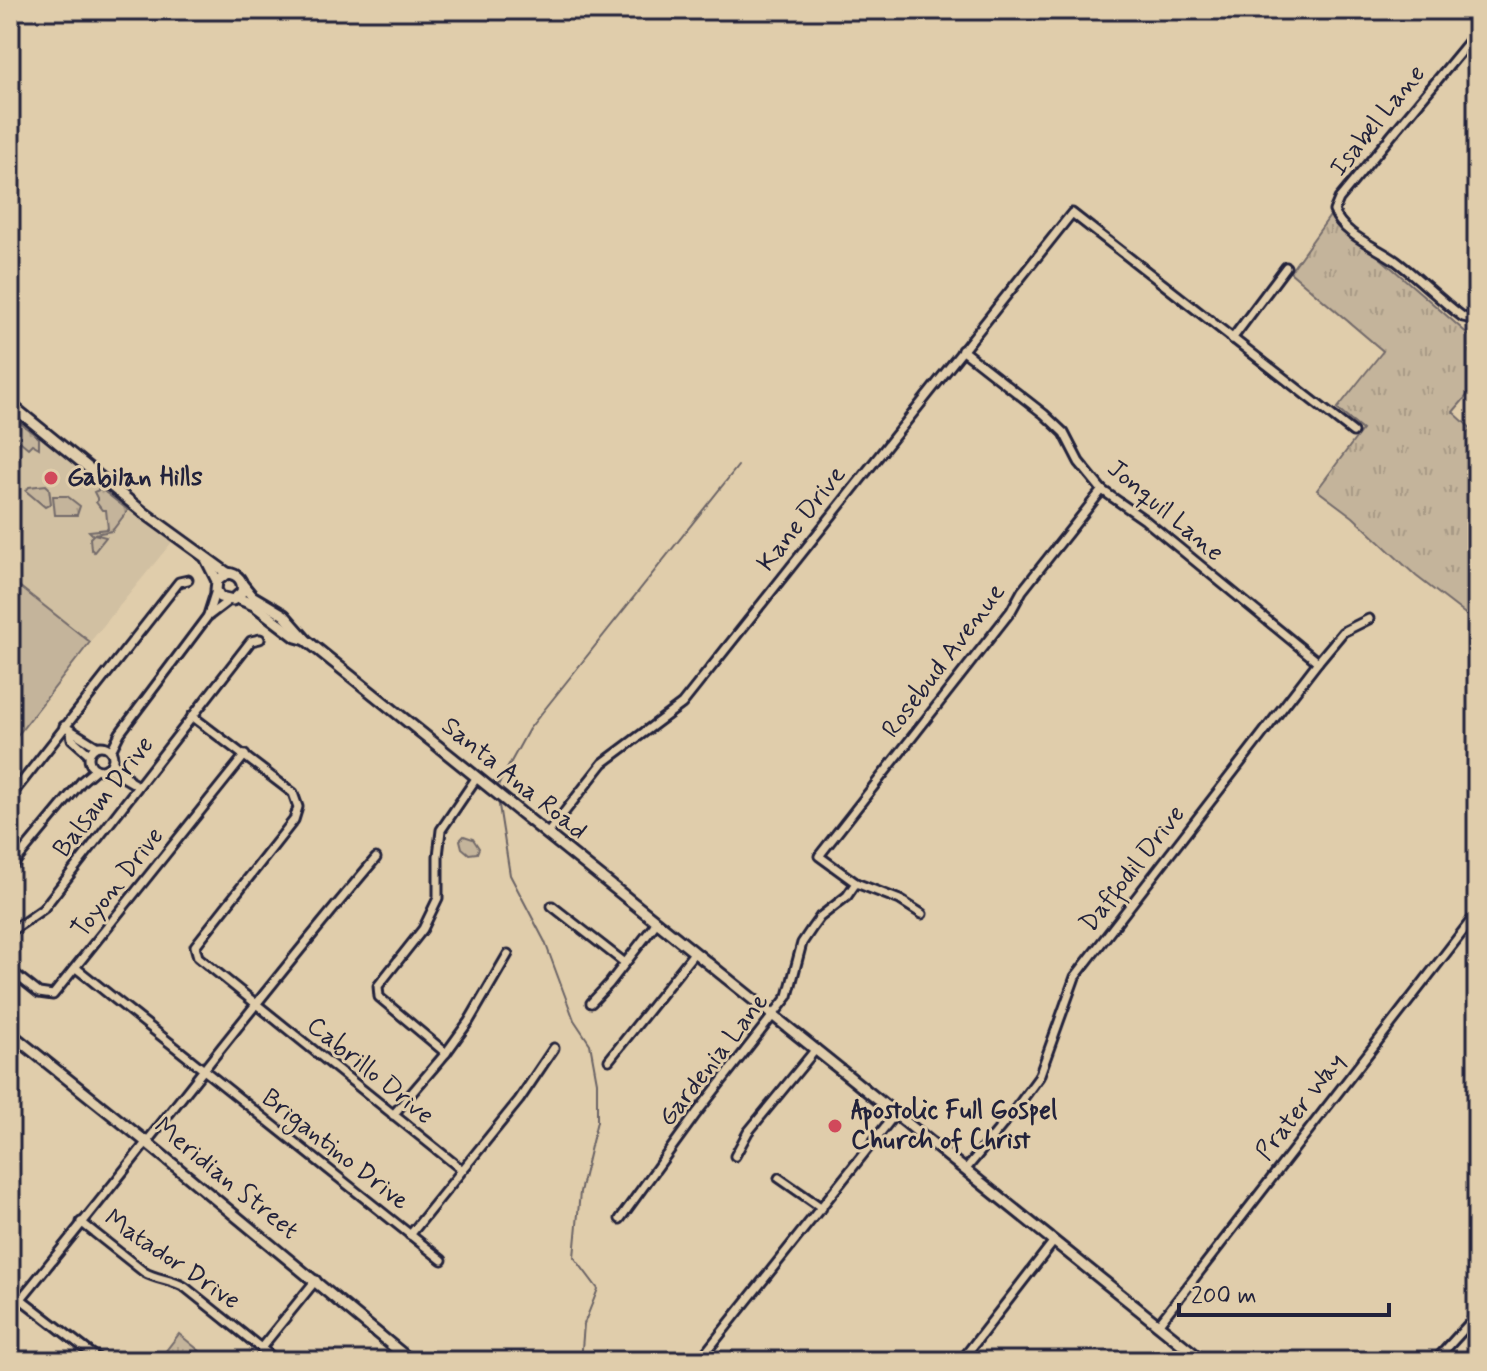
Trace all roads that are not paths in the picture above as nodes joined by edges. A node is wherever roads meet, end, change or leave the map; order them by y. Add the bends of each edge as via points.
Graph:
1 (1477, 32) edge
2 (1286, 267) dead end
3 (1472, 319) dead end
4 (1232, 339) junction
5 (962, 350) junction
6 (10, 404) edge
7 (1353, 432) dead end
8 (1102, 490) junction
9 (206, 559) junction
10 (227, 573) junction
11 (188, 580) dead end
12 (216, 585) junction
13 (243, 585) junction
14 (232, 600) junction
15 (207, 617) junction
16 (1369, 619) dead end
17 (260, 639) dead end
18 (306, 640) junction
19 (1318, 662) junction
20 (192, 716) junction
21 (64, 726) junction
22 (71, 733) junction
23 (104, 748) junction
24 (245, 755) junction
25 (89, 758) junction
26 (109, 765) junction
27 (96, 769) junction
28 (477, 777) junction
29 (82, 781) junction
30 (138, 786) junction
31 (10, 797) edge
32 (548, 833) junction
33 (376, 858) dead end
34 (10, 868) edge
35 (856, 883) junction
36 (552, 906) dead end
37 (1477, 913) edge
38 (922, 914) dead end
39 (657, 922) junction
40 (10, 932) edge
41 (694, 953) junction
42 (508, 954) dead end
43 (625, 963) junction
44 (76, 968) junction
45 (10, 970) edge
46 (591, 1003) dead end
47 (254, 1004) junction
48 (774, 1015) junction
49 (10, 1033) edge
50 (554, 1048) dead end
51 (816, 1049) junction
52 (446, 1053) junction
53 (609, 1060) dead end
54 (203, 1071) junction
55 (896, 1113) junction
56 (393, 1115) junction
57 (145, 1141) junction
58 (735, 1156) dead end
59 (461, 1169) junction
60 (966, 1169) junction
61 (779, 1178) dead end
62 (822, 1208) junction
63 (620, 1219) dead end
64 (81, 1222) junction
65 (410, 1235) junction
66 (1054, 1241) junction
67 (442, 1260) dead end
68 (316, 1280) junction
69 (21, 1299) junction
70 (10, 1312) edge
71 (1477, 1315) edge
72 (1158, 1325) junction
73 (261, 1348) junction
74 (101, 1361) edge
75 (277, 1361) edge
76 (411, 1361) edge
77 (699, 1361) edge
78 (961, 1361) edge
79 (1203, 1361) edge
80 (1435, 1361) edge

1 - 3 street, Isabel Lane via 1334,211 1357,236
2 - 4 street
4 - 5 street, Kane Drive via 1072,213
4 - 7 street
5 - 8 street, Jonquil Lane via 1064,433
5 - 32 street, Kane Drive via 682,704 603,763
6 - 9 street, Santa Ana Road
8 - 19 street, Jonquil Lane
8 - 35 street, Rosebud Avenue via 819,856
9 - 10 street, Santa Ana Road
9 - 12 street, Santa Ana Road
10 - 12 street
10 - 13 street, Santa Ana Road
11 - 21 street via 179,582
12 - 14 street, Santa Ana Road via 220,597
12 - 15 street
13 - 14 street
13 - 18 street, Santa Ana Road via 284,615
14 - 15 street
14 - 18 street, Santa Ana Road via 254,605
15 - 23 street
16 - 19 street, Daffodil Drive via 1343,632
17 - 20 street, Balsam Drive via 251,641
18 - 28 street, Santa Ana Road
19 - 60 street, Daffodil Drive via 1075,977 1039,1077
20 - 24 street
20 - 30 street, Balsam Drive
21 - 22 street
21 - 31 street
22 - 23 street
22 - 25 street
23 - 25 street
23 - 26 street
24 - 44 street, Toyon Drive
24 - 47 street, Cabrillo Drive via 293,793 298,807 294,820 195,946 198,957
25 - 27 street
25 - 29 street
26 - 27 street
26 - 30 street
27 - 29 street
28 - 32 street, Santa Ana Road
28 - 52 street via 441,830 438,898 423,929 378,986 379,997
29 - 34 street
30 - 40 street, Balsam Drive via 43,909
32 - 39 street, Santa Ana Road
33 - 47 street
35 - 38 street
35 - 48 street, Gardenia Lane via 820,917 802,943 793,986
36 - 43 street
37 - 72 street, Prater Way
39 - 41 street, Santa Ana Road
39 - 43 street
41 - 48 street, Santa Ana Road
41 - 53 street
42 - 52 street
43 - 46 street
44 - 45 street, Toyon Drive via 48,996
44 - 54 street, Brigantino Drive
47 - 54 street
47 - 56 street, Cabrillo Drive
48 - 51 street, Santa Ana Road
48 - 63 street, Gardenia Lane
49 - 57 street, Meridian Street
50 - 59 street
51 - 55 street, Santa Ana Road
51 - 58 street via 748,1132
52 - 56 street
54 - 57 street
54 - 65 street, Brigantino Drive
55 - 60 street, Santa Ana Road
55 - 62 street
56 - 59 street, Cabrillo Drive
57 - 64 street
57 - 68 street, Meridian Street
59 - 65 street
60 - 66 street, Santa Ana Road
61 - 62 street
62 - 77 street
64 - 69 street
64 - 73 street, Matador Drive via 144,1272 186,1288
65 - 67 street, Brigantino Drive
66 - 72 street, Santa Ana Road
66 - 78 street
68 - 73 street
68 - 76 street, Meridian Street
69 - 70 street
69 - 74 street
71 - 80 street
72 - 79 street, Santa Ana Road
73 - 75 street, Matador Drive

